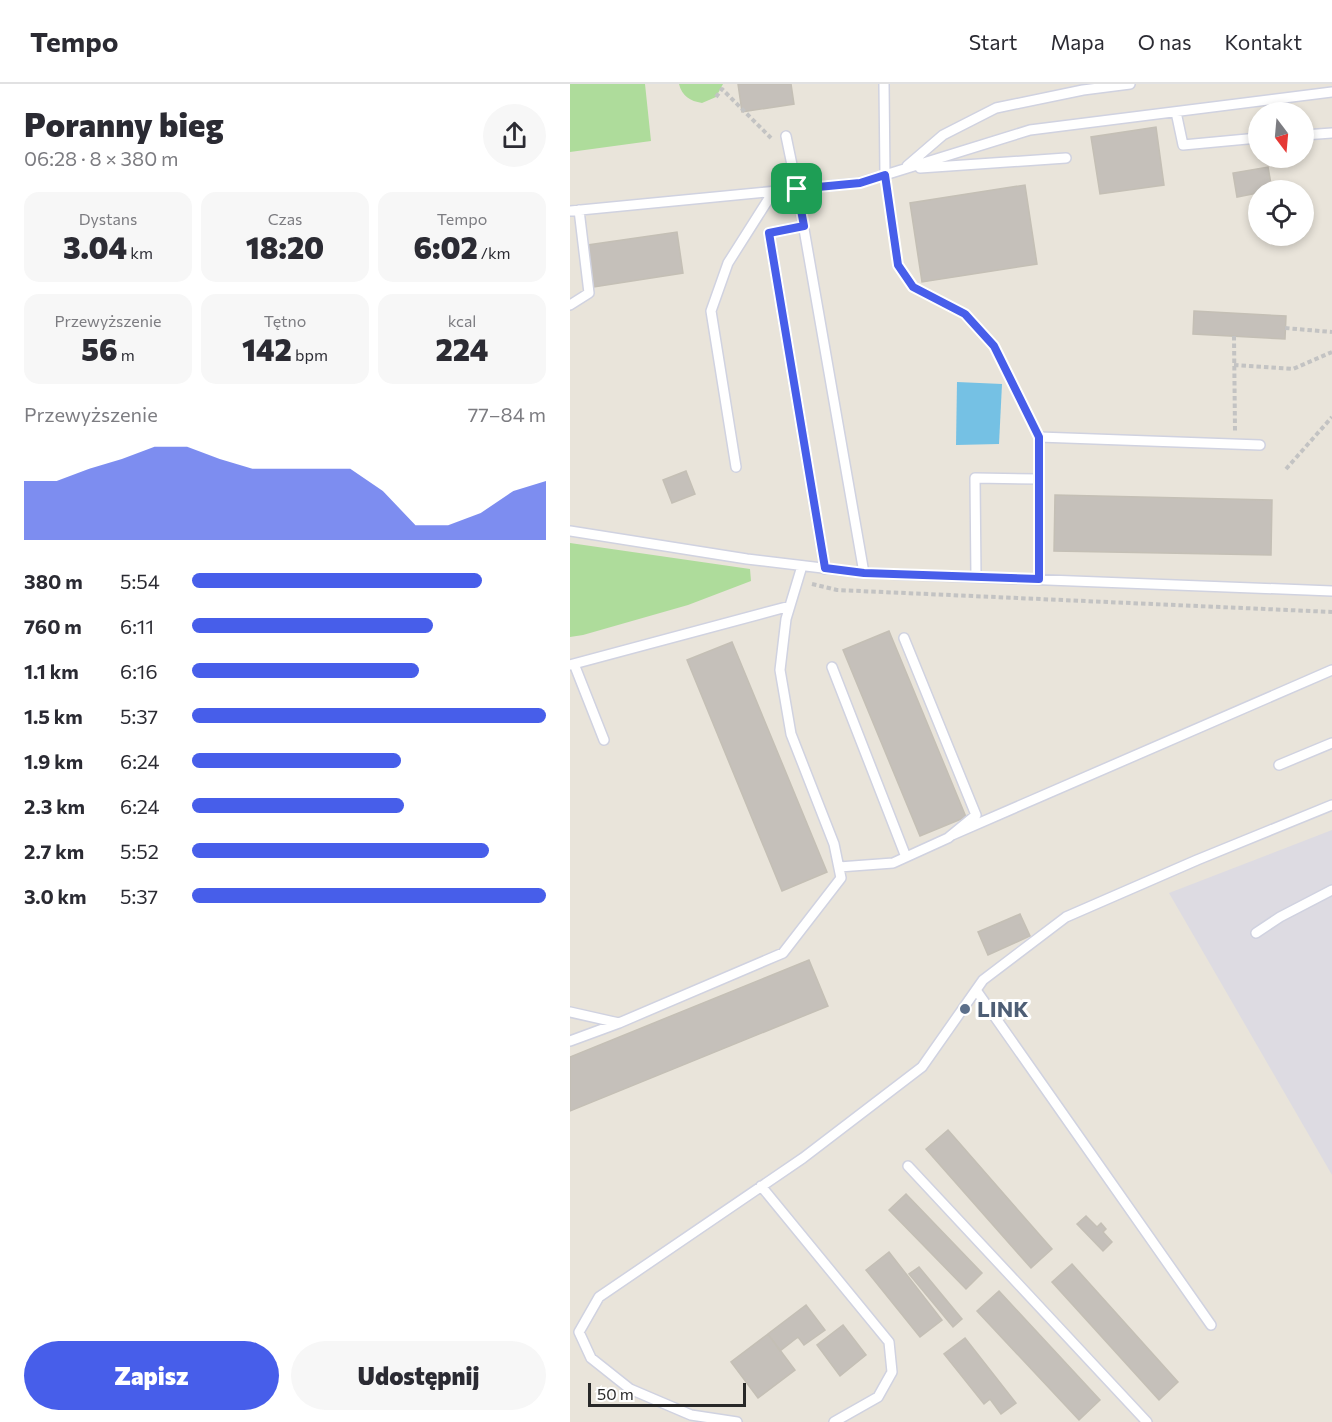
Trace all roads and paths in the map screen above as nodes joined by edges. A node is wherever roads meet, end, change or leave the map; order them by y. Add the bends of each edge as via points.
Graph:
1 (884, 84) edge
2 (1130, 84) edge
3 (1332, 92) edge
4 (716, 97) dead end
5 (1176, 112) junction
6 (1332, 133) edge
7 (1314, 134) edge
8 (786, 136) dead end
9 (1248, 139) edge
10 (791, 158) junction
11 (1066, 158) dead end
12 (903, 170) junction
13 (885, 175) junction
14 (797, 189) junction
15 (773, 192) junction
16 (574, 211) edge
17 (804, 226) junction
18 (570, 305) edge
19 (1285, 328) dead end
20 (1332, 332) edge
21 (1234, 336) dead end
22 (1332, 352) edge
23 (1234, 365) junction
24 (1332, 417) edge
25 (1039, 437) junction
26 (1235, 444) junction
27 (1260, 445) dead end
28 (736, 467) dead end
29 (1286, 469) dead end
30 (1039, 479) junction
31 (570, 531) edge
32 (801, 566) junction
33 (825, 568) junction
34 (864, 573) junction
35 (976, 577) junction
36 (1039, 579) junction
37 (797, 581) junction
38 (1332, 591) edge
39 (790, 606) junction
40 (1332, 612) edge
41 (904, 638) dead end
42 (572, 664) edge
43 (832, 667) dead end
44 (1332, 670) edge
45 (604, 740) dead end
46 (1332, 743) edge
47 (1279, 765) dead end
48 (1332, 805) edge
49 (952, 835) junction
50 (906, 857) junction
51 (839, 867) junction
52 (1332, 890) edge
53 (1256, 933) dead end
54 (976, 990) junction
55 (570, 1011) edge
56 (619, 1023) junction
57 (570, 1041) edge
58 (908, 1166) dead end
59 (761, 1186) junction
60 (1211, 1325) dead end
61 (737, 1422) edge
62 (834, 1422) edge
63 (1146, 1422) edge

1 - 13 lane
2 - 12 lane via 996,108 943,135
3 - 5 lane
4 - 10 path via 722,89
5 - 9 lane via 1183,145
5 - 12 lane via 1030,130
6 - 7 lane
8 - 10 lane
10 - 14 lane
11 - 12 lane
12 - 13 lane
13 - 14 lane via 860,183
13 - 25 path via 898,265 913,287 965,314 994,346
14 - 15 lane
14 - 17 lane
15 - 16 lane
15 - 28 lane via 728,263 711,311
16 - 18 lane via 589,292
17 - 33 lane via 769,233
17 - 34 lane
19 - 20 path
21 - 23 path
22 - 23 path via 1293,369
23 - 26 path
24 - 29 path
25 - 26 lane
25 - 30 lane
26 - 27 lane
30 - 35 lane via 975,478
30 - 36 lane
31 - 32 lane
32 - 33 lane
32 - 37 lane
33 - 34 lane
34 - 35 lane
35 - 36 lane
36 - 38 lane
37 - 39 lane
37 - 40 path via 837,590
39 - 42 lane
39 - 51 lane via 780,670 791,734 834,844
41 - 49 lane via 976,815
42 - 45 lane
43 - 50 lane
44 - 49 lane
46 - 47 lane
48 - 54 lane via 1066,917 983,980
49 - 50 lane
50 - 51 lane via 893,863
51 - 56 lane via 841,878 783,953
52 - 53 lane
54 - 59 lane via 922,1067
54 - 60 lane
55 - 56 lane
56 - 57 lane
58 - 63 lane
59 - 61 lane via 599,1297 579,1332 591,1358 630,1389 691,1415
59 - 62 lane via 889,1342 892,1372 878,1397

